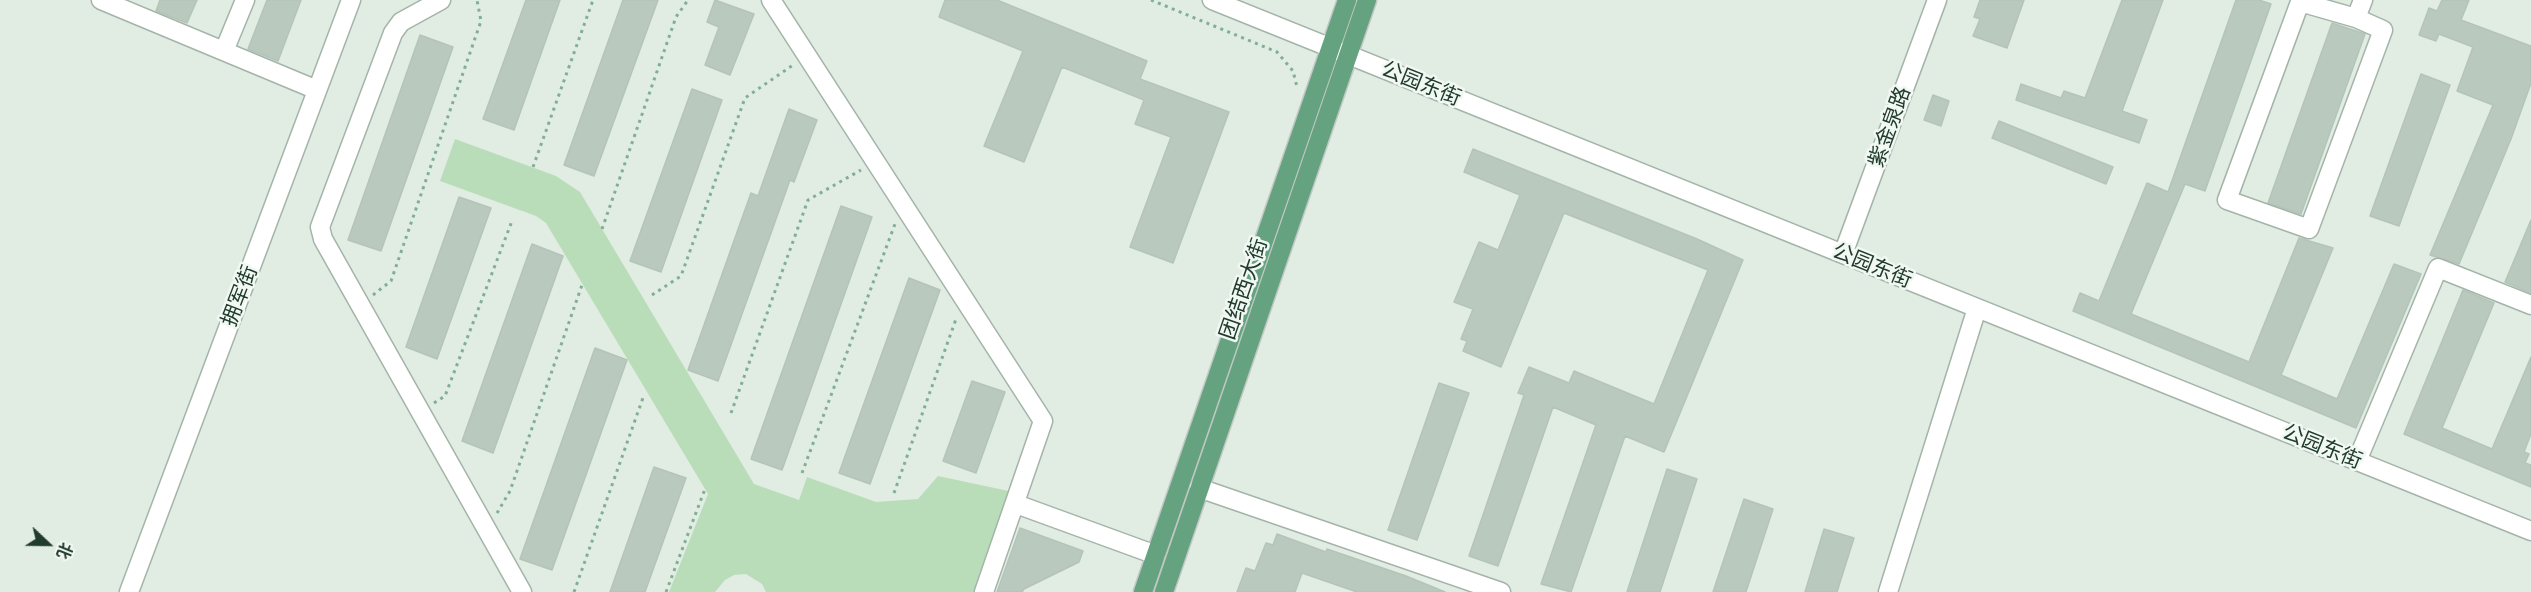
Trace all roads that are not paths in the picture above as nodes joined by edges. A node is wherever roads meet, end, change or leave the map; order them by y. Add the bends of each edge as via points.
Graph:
1 (101, 0) edge
2 (245, 0) edge
3 (351, 0) edge
4 (441, 0) edge
5 (771, 0) edge
6 (1212, 0) edge
7 (1347, 0) edge
8 (1367, 0) edge
9 (1937, 0) edge
10 (2362, 0) edge
11 (144, 8) edge
12 (2356, 18) junction
13 (1330, 48) junction
14 (224, 51) junction
15 (1348, 55) junction
16 (317, 90) junction
17 (1843, 254) junction
18 (2531, 305) edge
19 (1977, 308) junction
20 (2357, 461) junction
21 (1199, 488) junction
22 (1016, 504) junction
23 (2531, 531) edge
24 (1156, 555) junction
25 (129, 592) edge
26 (522, 592) edge
27 (984, 592) edge
28 (1143, 592) edge
29 (1164, 592) edge
30 (1501, 592) edge
31 (1888, 592) edge

1 - 11 street
2 - 14 street
3 - 16 street, 拥军街
4 - 26 street via 401,22 393,33 321,220 323,239
5 - 22 street via 1043,421
6 - 13 street, 公园东街
7 - 13 main road, 团结西大街
8 - 15 main road, 团结西大街
9 - 17 street, 紫金泉路
10 - 12 street
11 - 14 street
12 - 12 street via 2383,30 2309,229 2227,200 2300,2
13 - 15 street, 公园东街
13 - 24 main road, 团结西大街
14 - 16 street
15 - 17 street, 公园东街
15 - 21 main road, 团结西大街
16 - 25 street, 拥军街
17 - 19 street, 公园东街
18 - 20 street via 2438,268
19 - 20 street, 公园东街
19 - 31 street
20 - 23 street, 公园东街
21 - 29 main road, 团结西大街
21 - 30 street
22 - 24 street
22 - 27 street
24 - 28 main road, 团结西大街

